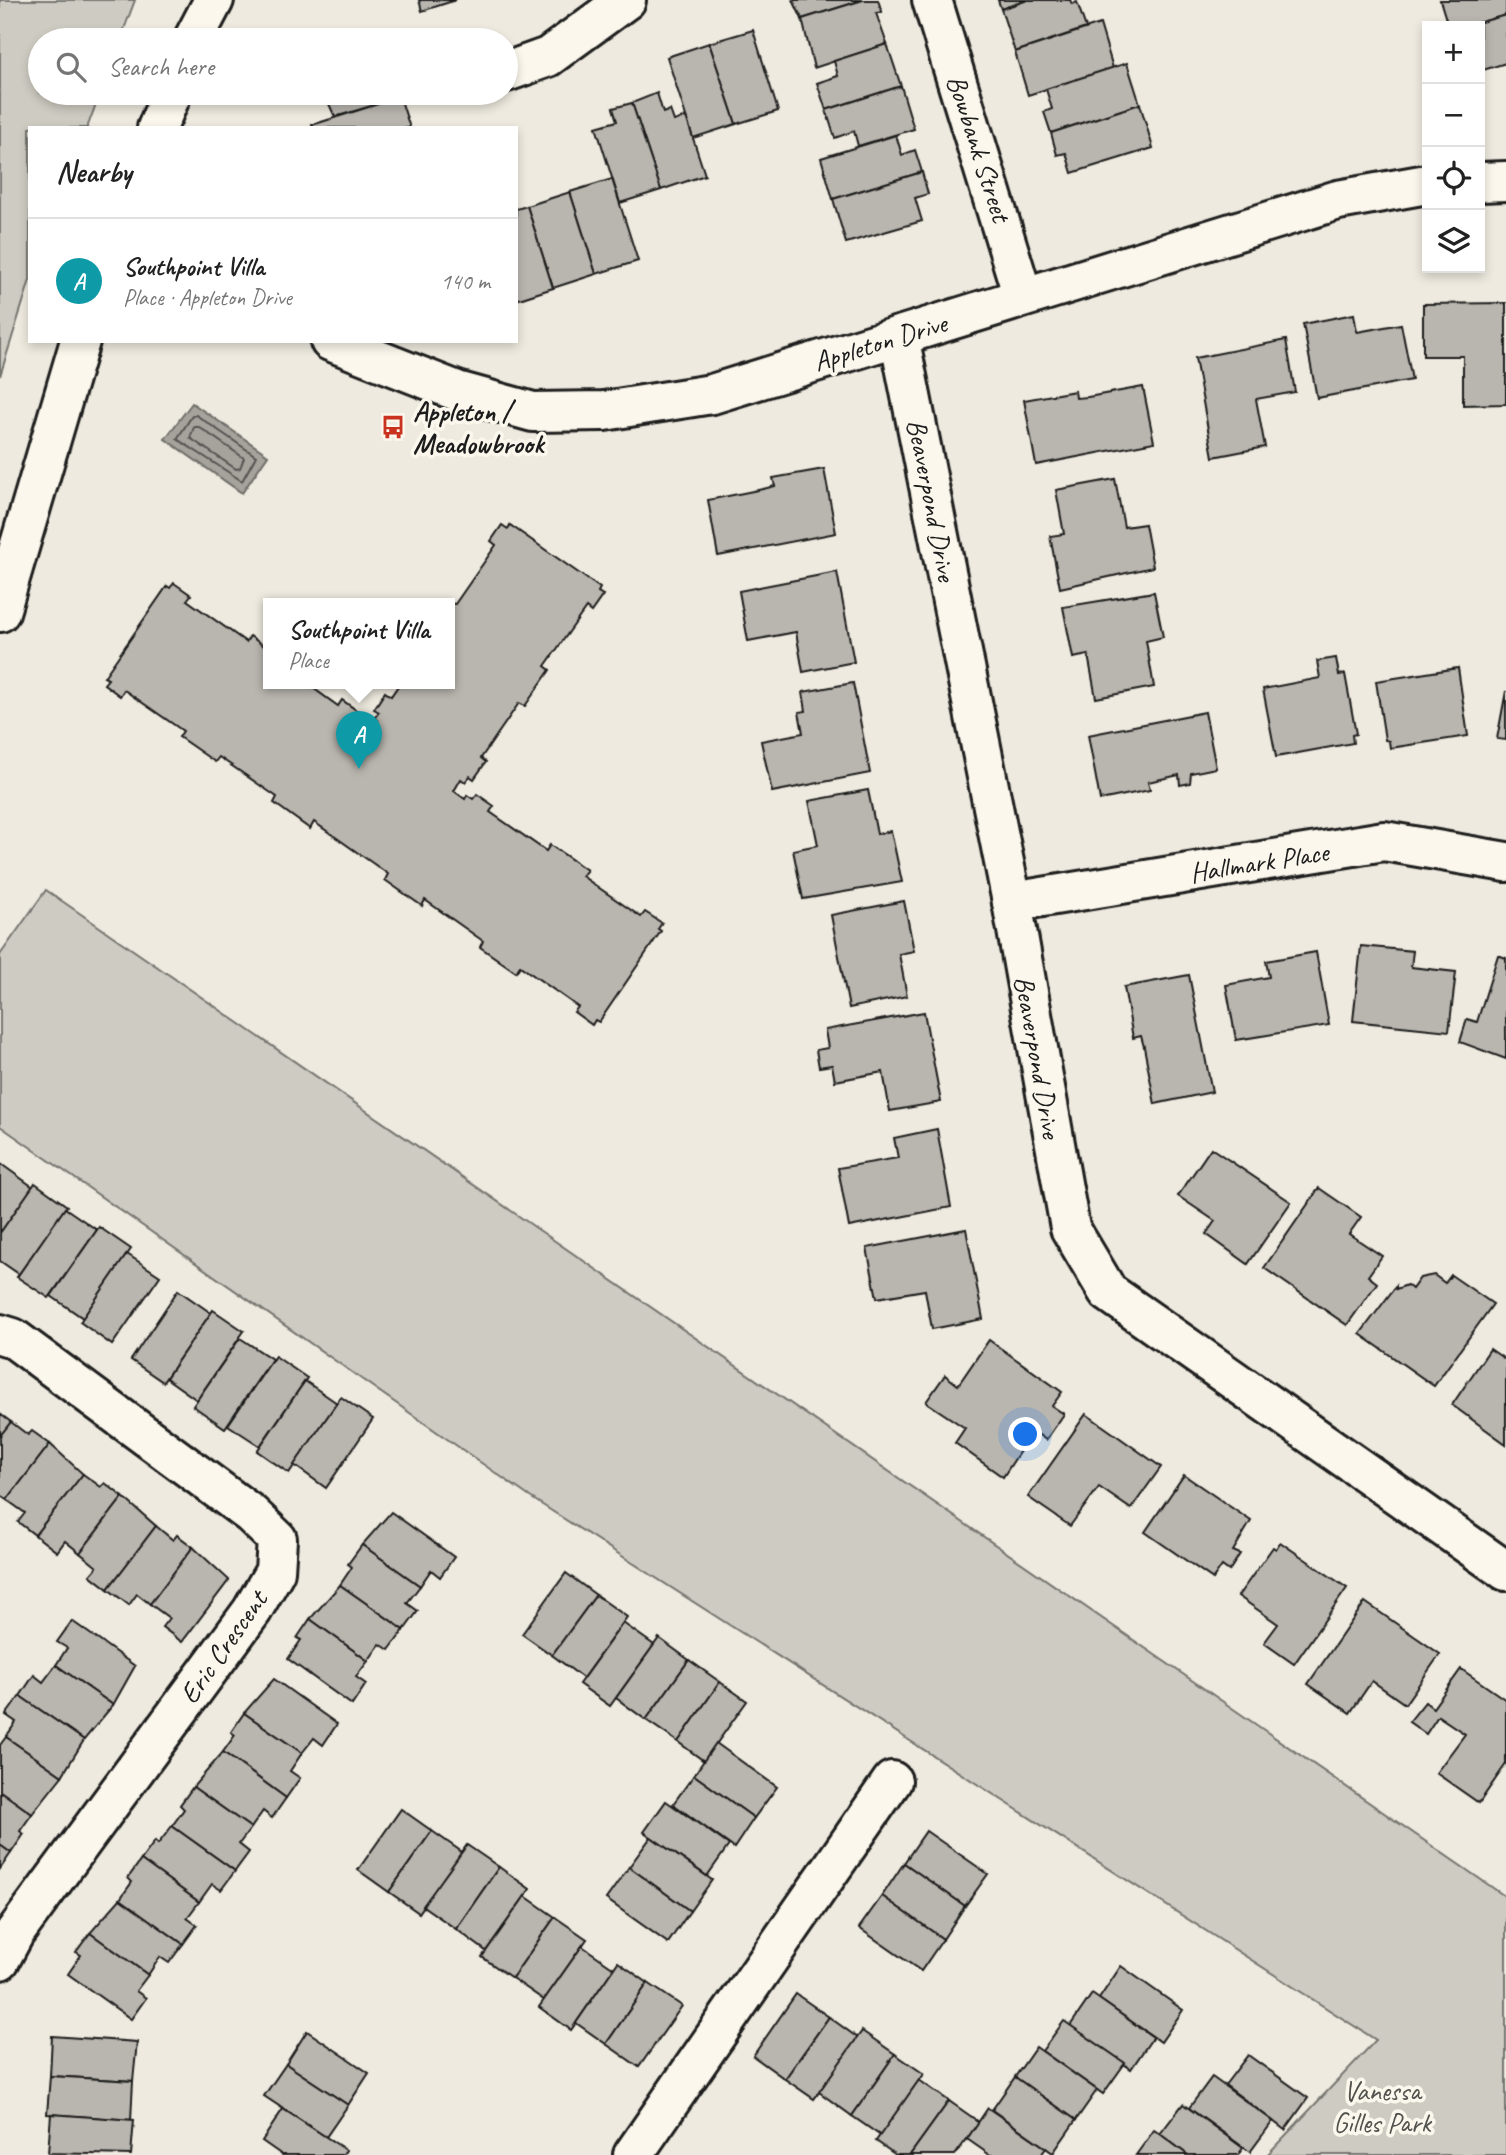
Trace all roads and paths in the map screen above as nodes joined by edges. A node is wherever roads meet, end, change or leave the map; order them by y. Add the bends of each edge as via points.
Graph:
1 (626, 0) edge
2 (932, 0) edge
3 (518, 68) edge
4 (167, 105) edge
5 (159, 126) edge
6 (1506, 181) edge
7 (1485, 182) edge
8 (1422, 185) edge
9 (1023, 298) junction
10 (899, 336) junction
11 (79, 343) edge
12 (335, 343) edge
13 (0, 612) edge
14 (1506, 862) edge
15 (1012, 902) junction
16 (0, 1334) edge
17 (1506, 1570) edge
18 (892, 1781) dead end
19 (0, 1960) edge
20 (633, 2155) edge

1 - 3 street via 548,57
2 - 9 street, Bowbank Street
4 - 5 street
6 - 7 street
8 - 9 street, Appleton Drive via 1338,200
9 - 10 street, Appleton Drive
10 - 12 street, Appleton Drive via 712,394 604,411 533,412 457,391
10 - 15 street, Beaverpond Drive
11 - 13 street
14 - 15 street, Hallmark Place via 1384,841
15 - 17 street, Beaverpond Drive via 1070,1228 1108,1292
16 - 19 street, Eric Crescent via 13,1338 241,1506 276,1539 275,1572 252,1611 14,1934
18 - 20 street

